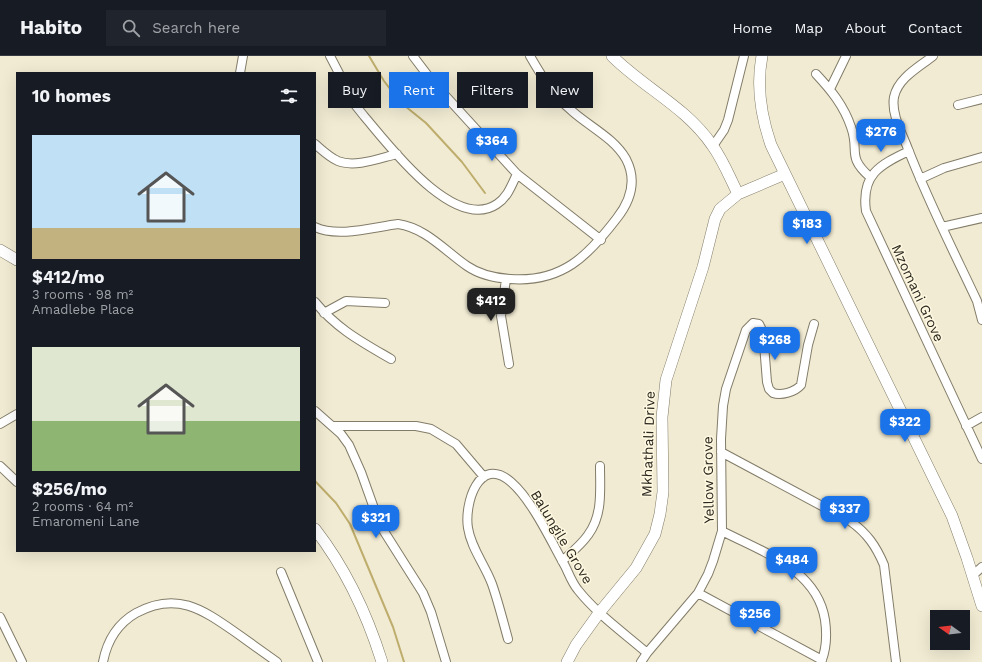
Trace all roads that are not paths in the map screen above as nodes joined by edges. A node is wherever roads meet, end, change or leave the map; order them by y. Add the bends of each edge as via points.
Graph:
1 (243, 56) edge
2 (330, 56) edge
3 (413, 56) edge
4 (530, 56) edge
5 (612, 56) edge
6 (744, 56) edge
7 (762, 56) edge
8 (846, 56) edge
9 (933, 56) edge
10 (240, 72) edge
11 (816, 74) dead end
12 (830, 89) junction
13 (982, 99) edge
14 (958, 105) dead end
15 (316, 145) edge
16 (713, 146) junction
17 (909, 151) junction
18 (397, 154) junction
19 (982, 158) edge
20 (517, 174) junction
21 (785, 174) junction
22 (870, 177) junction
23 (920, 180) junction
24 (738, 194) junction
25 (982, 218) edge
26 (942, 227) junction
27 (316, 228) edge
28 (601, 240) junction
29 (0, 250) edge
30 (16, 259) edge
31 (506, 279) junction
32 (979, 300) edge
33 (316, 303) edge
34 (385, 303) dead end
35 (324, 313) junction
36 (982, 320) edge
37 (814, 324) dead end
38 (391, 359) dead end
39 (509, 364) dead end
40 (316, 412) edge
41 (16, 415) edge
42 (982, 417) edge
43 (0, 424) edge
44 (333, 426) junction
45 (966, 426) junction
46 (721, 452) junction
47 (982, 459) edge
48 (0, 466) edge
49 (600, 466) dead end
50 (484, 477) junction
51 (16, 481) edge
52 (316, 530) edge
53 (722, 531) junction
54 (562, 561) junction
55 (982, 567) edge
56 (281, 572) dead end
57 (973, 576) junction
58 (698, 593) junction
59 (982, 606) edge
60 (599, 613) junction
61 (0, 617) edge
62 (508, 639) dead end
63 (647, 653) junction
64 (821, 661) edge
65 (22, 662) edge
66 (103, 662) edge
67 (278, 662) edge
68 (318, 662) edge
69 (382, 662) edge
70 (446, 662) edge
71 (566, 662) edge
72 (641, 662) edge
73 (896, 662) edge

1 - 10 street
2 - 18 street via 356,106
3 - 20 street via 432,81
4 - 28 street via 562,102 611,141 620,150 630,169 630,197
5 - 16 street via 692,121
6 - 16 street via 728,120
7 - 21 street via 759,85 763,123
8 - 12 street
9 - 17 street via 901,82 894,96 896,116
11 - 12 street
12 - 22 street via 851,125 858,164
13 - 14 street
15 - 18 street via 338,161 348,163
16 - 24 street
17 - 22 street, Mzomani Grove via 888,160
17 - 23 street
18 - 20 street via 432,188 448,200 469,209 488,209 497,204 508,192
19 - 23 street via 944,168
20 - 28 street
21 - 24 street, Mkhathali Drive
21 - 57 street via 952,516
22 - 45 street, Mzomani Grove via 864,200 866,211
23 - 26 street
24 - 60 street, Mkhathali Drive via 720,209 715,219 703,267 666,380 662,416 662,492 660,514 654,534 636,568
25 - 26 street
26 - 32 street
27 - 31 street via 335,232 408,225 429,236 469,267 485,275
28 - 31 street via 583,257 558,272 530,280
29 - 30 street
31 - 39 street via 501,316
32 - 36 street
33 - 35 street
34 - 35 street via 346,301
35 - 38 street via 350,335
37 - 46 street, Yellow Grove via 801,385 797,389 781,394 773,393 767,382 764,332 756,323 749,326 740,344 726,389 721,421
40 - 44 street
41 - 43 street
42 - 45 street
44 - 50 street via 431,428 456,444
44 - 70 street via 345,439 355,458 384,534 423,593
45 - 47 street, Mzomani Grove
46 - 53 street, Yellow Grove
46 - 73 street via 850,521 871,539 884,565
48 - 51 street
49 - 54 street via 600,502 594,526 588,536
50 - 54 street, Balungile Grove via 496,475 510,482 527,502
50 - 62 street via 473,490 468,527 492,584
52 - 69 street via 341,567 359,601
53 - 58 street, Yellow Grove via 708,574
53 - 64 street via 788,566 810,586 819,598 825,622 826,644
54 - 60 street, Balungile Grove via 577,588
55 - 57 street
56 - 68 street
57 - 59 street
58 - 63 street, Yellow Grove
58 - 64 street
60 - 63 street
60 - 71 street, Mkhathali Drive
61 - 65 street
63 - 72 street, Yellow Grove
66 - 67 street via 111,638 129,617 151,606 174,603 200,609

